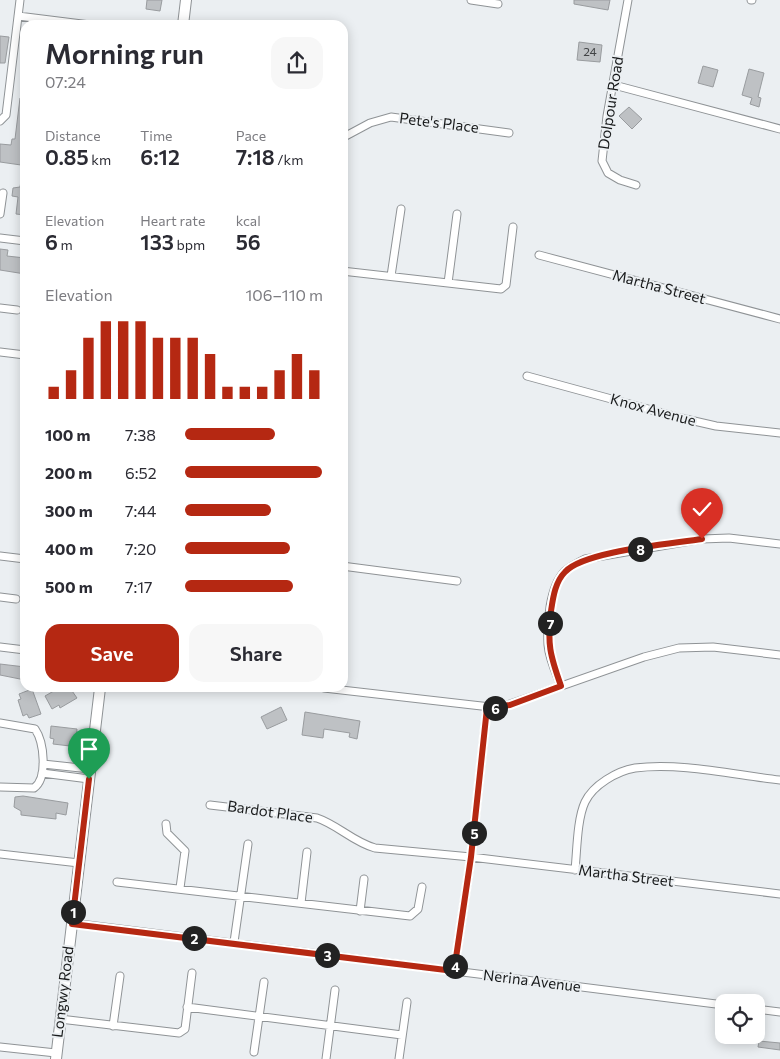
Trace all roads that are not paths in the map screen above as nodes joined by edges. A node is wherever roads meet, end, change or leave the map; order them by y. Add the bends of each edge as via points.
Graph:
1 (20, 0) edge
2 (186, 0) edge
3 (472, 0) edge
4 (628, 0) edge
5 (498, 4) dead end
6 (18, 16) junction
7 (50, 20) edge
8 (183, 20) edge
9 (614, 85) junction
10 (0, 121) edge
11 (780, 129) edge
12 (509, 133) dead end
13 (348, 135) edge
14 (636, 184) dead end
15 (3, 193) dead end
16 (401, 210) dead end
17 (0, 214) edge
18 (457, 214) dead end
19 (513, 227) dead end
20 (0, 238) edge
21 (20, 240) edge
22 (539, 255) dead end
23 (348, 272) edge
24 (391, 276) junction
25 (448, 283) junction
26 (0, 308) edge
27 (17, 310) dead end
28 (780, 319) edge
29 (0, 352) edge
30 (20, 354) edge
31 (527, 376) dead end
32 (780, 434) edge
33 (780, 544) edge
34 (0, 556) edge
35 (20, 558) edge
36 (348, 567) edge
37 (457, 581) dead end
38 (0, 597) edge
39 (16, 599) dead end
40 (0, 647) edge
41 (20, 649) edge
42 (780, 655) edge
43 (561, 686) junction
44 (348, 691) edge
45 (100, 692) edge
46 (487, 708) junction
47 (0, 723) edge
48 (43, 764) junction
49 (42, 773) junction
50 (90, 774) junction
51 (780, 780) edge
52 (0, 787) edge
53 (210, 805) dead end
54 (166, 824) dead end
55 (248, 844) dead end
56 (307, 852) dead end
57 (0, 854) edge
58 (471, 857) junction
59 (79, 863) junction
60 (575, 870) junction
61 (364, 879) dead end
62 (117, 882) dead end
63 (422, 887) dead end
64 (180, 888) junction
65 (780, 894) edge
66 (241, 896) junction
67 (300, 904) junction
68 (360, 911) junction
69 (72, 924) junction
70 (234, 942) junction
71 (454, 971) junction
72 (192, 974) dead end
73 (120, 976) dead end
74 (264, 982) dead end
75 (335, 990) dead end
76 (407, 1002) dead end
77 (715, 1004) edge
78 (187, 1007) junction
79 (765, 1010) edge
80 (780, 1012) edge
81 (259, 1016) junction
82 (60, 1019) junction
83 (113, 1026) junction
84 (330, 1026) junction
85 (402, 1035) junction
86 (0, 1047) edge
87 (254, 1052) dead end
88 (56, 1056) edge
89 (326, 1059) edge
90 (399, 1059) edge

1 - 6 street
2 - 8 street
3 - 5 street
4 - 9 street, Dolpour Road
6 - 7 street
6 - 10 street via 6,115
9 - 11 street
9 - 14 street, Dolpour Road via 602,165 613,177
12 - 13 street, Pete's Place via 391,117
15 - 17 street
16 - 24 street
18 - 25 street
19 - 25 street via 506,285 498,289
20 - 21 street
22 - 28 street, Martha Street
23 - 24 street
24 - 25 street
26 - 27 street
29 - 30 street
31 - 32 street, Knox Avenue via 716,426
33 - 43 street via 729,538 702,539 585,559 572,566 558,582 549,626 549,654
34 - 35 street
36 - 37 street
38 - 39 street
40 - 41 street
42 - 43 street via 713,647 679,648
43 - 46 street via 510,705
44 - 46 street
45 - 50 street, Longwy Road
46 - 58 street
47 - 48 street via 28,726 35,730 40,740
48 - 49 street
48 - 50 street
49 - 50 street
49 - 52 street via 40,783 34,788
50 - 59 street, Longwy Road
51 - 60 street via 670,768 633,768 612,776 585,801
53 - 58 street, Bardot Place via 317,818 360,844 375,848
54 - 64 street via 167,833 185,851
55 - 66 street
56 - 67 street
57 - 59 street
58 - 60 street, Martha Street
58 - 71 street
59 - 69 street, Longwy Road
60 - 65 street, Martha Street
61 - 68 street
62 - 64 street
63 - 68 street via 414,915
64 - 66 street
66 - 67 street
66 - 70 street
67 - 68 street
69 - 70 street, Nerina Avenue
69 - 82 street, Longwy Road
70 - 71 street, Nerina Avenue
71 - 77 street, Nerina Avenue
72 - 78 street
73 - 83 street
74 - 81 street
75 - 84 street
76 - 85 street
78 - 81 street
78 - 83 street via 185,1029 179,1033
79 - 80 street
81 - 84 street
81 - 87 street
82 - 83 street
82 - 88 street, Longwy Road
84 - 85 street
84 - 89 street
85 - 90 street
86 - 88 street

